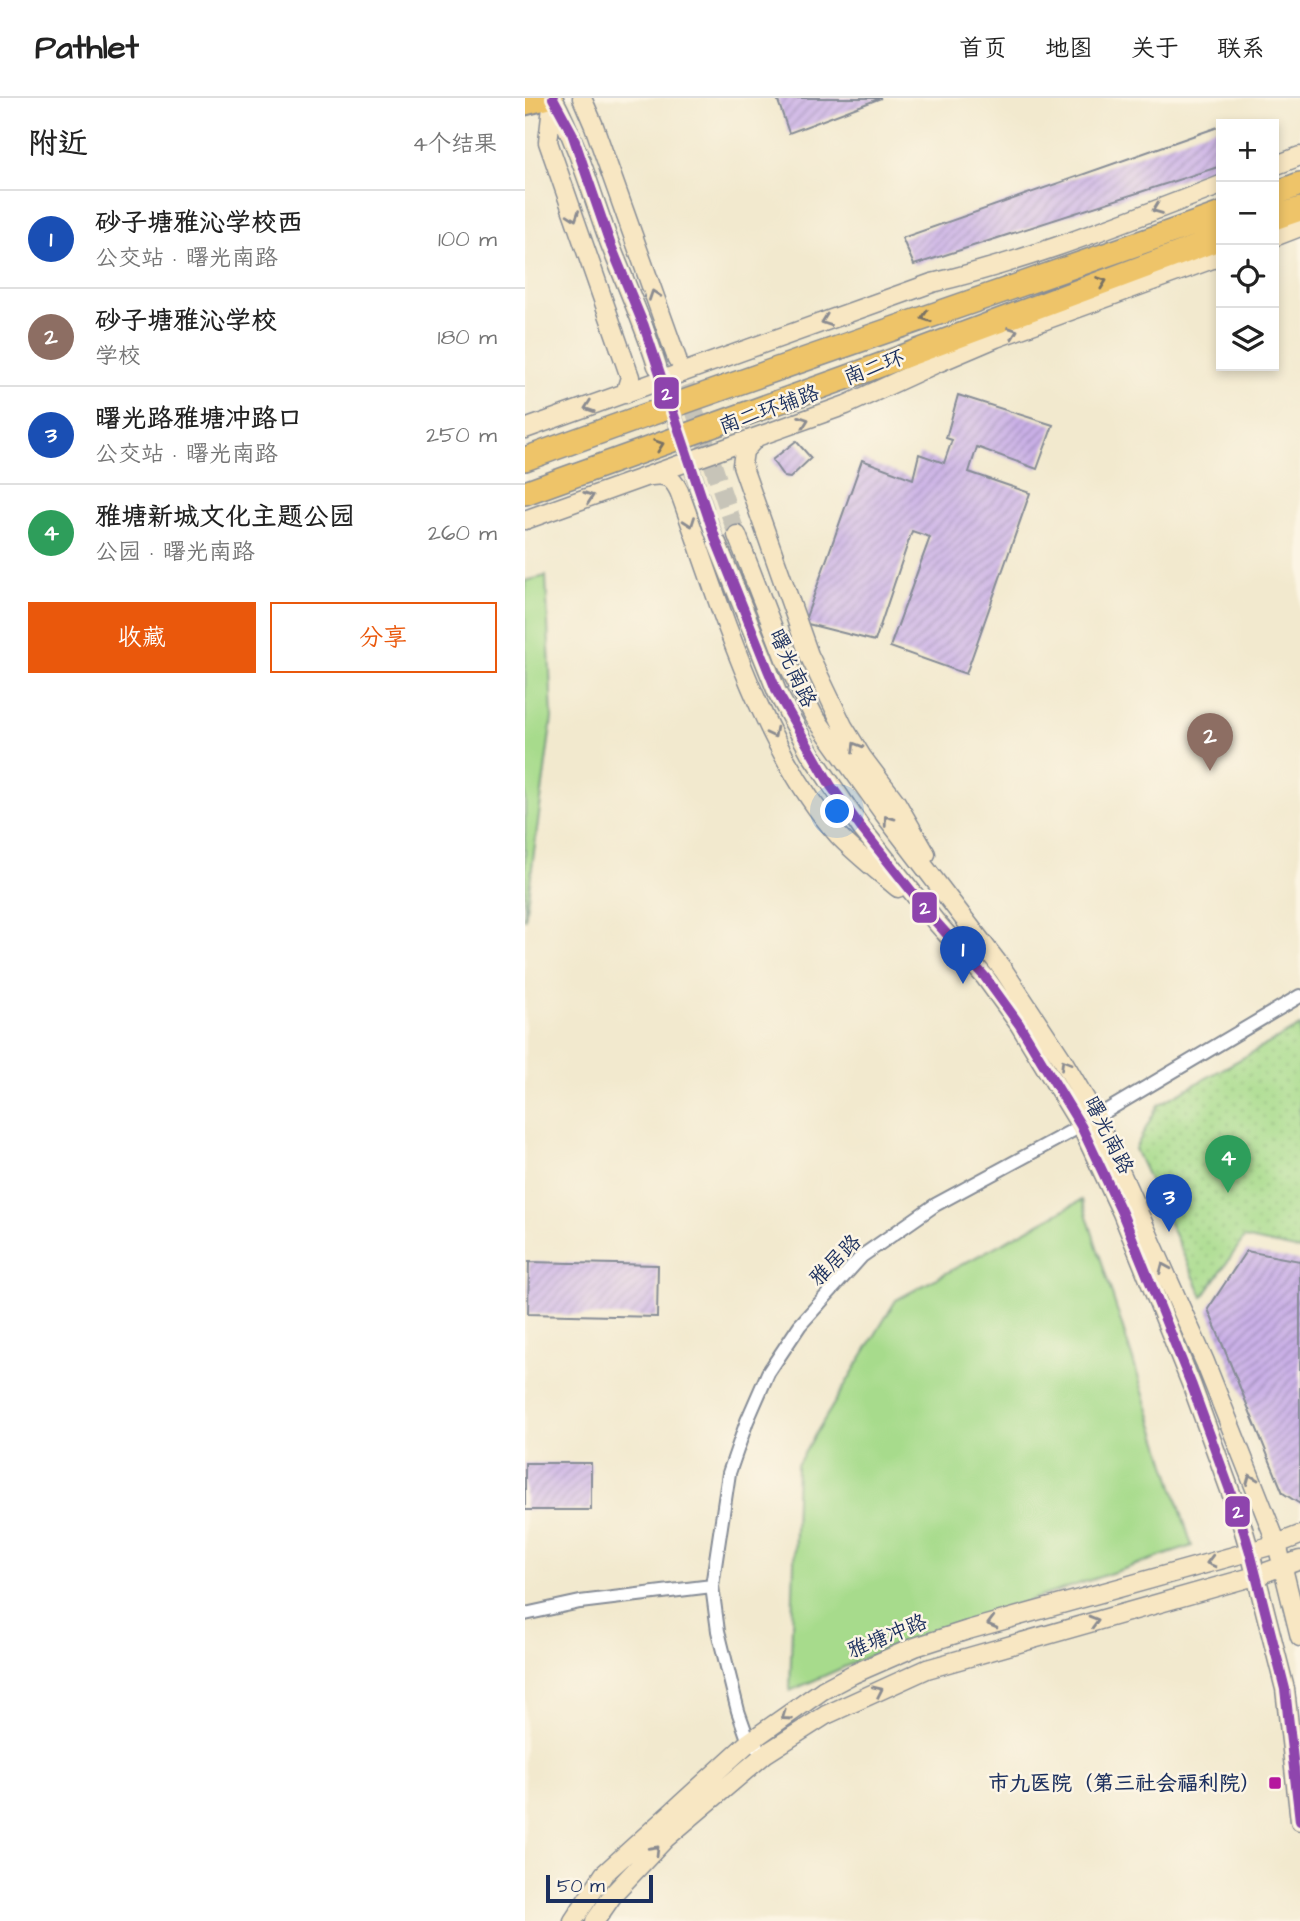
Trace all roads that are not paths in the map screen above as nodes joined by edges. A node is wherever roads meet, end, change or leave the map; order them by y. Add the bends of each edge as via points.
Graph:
1 (553, 98) edge
2 (582, 98) edge
3 (525, 105) edge
4 (1300, 156) edge
5 (1279, 164) edge
6 (1300, 184) edge
7 (1216, 187) edge
8 (1279, 192) edge
9 (1300, 209) edge
10 (1216, 216) edge
11 (1279, 216) edge
12 (1300, 227) edge
13 (1279, 235) edge
14 (1216, 240) edge
15 (1216, 258) edge
16 (677, 359) tunnel mouth
17 (657, 366) tunnel mouth
18 (627, 385) junction
19 (525, 429) edge
20 (756, 438) junction
21 (525, 459) edge
22 (651, 475) junction
23 (525, 493) edge
24 (525, 520) edge
25 (737, 535) tunnel mouth
26 (717, 542) tunnel mouth
27 (956, 909) junction
28 (936, 922) junction
29 (1300, 996) edge
30 (1088, 1121) junction
31 (1300, 1535) edge
32 (1277, 1544) junction
33 (1250, 1552) junction
34 (1300, 1560) edge
35 (1283, 1567) junction
36 (1255, 1576) junction
37 (712, 1586) junction
38 (525, 1614) edge
39 (1300, 1637) edge
40 (748, 1742) junction
41 (765, 1754) junction
42 (1300, 1821) edge
43 (573, 1921) edge
44 (595, 1921) edge

1 - 3 main road
1 - 17 main road via 572,133
1 -> 18 main road via 548,142
16 -> 2 main road
4 - 5 main road
6 - 8 highway
7 -> 18 main road via 1048,250 932,283
9 - 11 highway
10 -> 21 highway, 南二环
12 - 13 main road
23 -> 14 highway, 南二环
20 -> 15 main road, 南二环辅路 via 846,405 996,338
18 -> 19 main road
20 - 22 main road, 南二环辅路
27 -> 20 main road via 896,802 843,726 809,655 742,465 744,451
24 -> 22 main road, 南二环辅路
22 -> 28 main road via 670,478 679,491 746,674 801,783 839,836
27 -> 25 main road, 曙光南路 via 814,716 785,660
26 - 28 main road, 曙光南路 via 777,692 810,753 862,829
30 -> 27 main road, 曙光南路 via 1038,1021
28 - 30 main road, 曙光南路 via 1006,1005
29 - 30 street, 雅居路
32 -> 30 main road, 曙光南路 via 1205,1362
30 - 33 main road, 曙光南路 via 1192,1386
30 - 37 street, 雅居路 via 895,1232 862,1256 800,1325 768,1373 729,1473
31 - 32 main road, 雅塘冲路
32 - 33 main road, 雅塘冲路
32 - 35 main road, 曙光南路
33 - 36 main road, 曙光南路
33 -> 40 main road, 雅塘冲路 via 915,1647 823,1690
34 - 35 main road
35 - 36 main road
35 - 39 main road, 曙光南路
41 -> 36 main road via 826,1715 927,1669
36 - 42 main road, 曙光南路 via 1285,1689
37 - 38 street via 580,1602
37 - 40 street, 雅居路 via 723,1651
40 - 41 street
40 - 43 main road, 雅塘冲路 via 604,1874
44 -> 41 main road via 615,1892 665,1839

